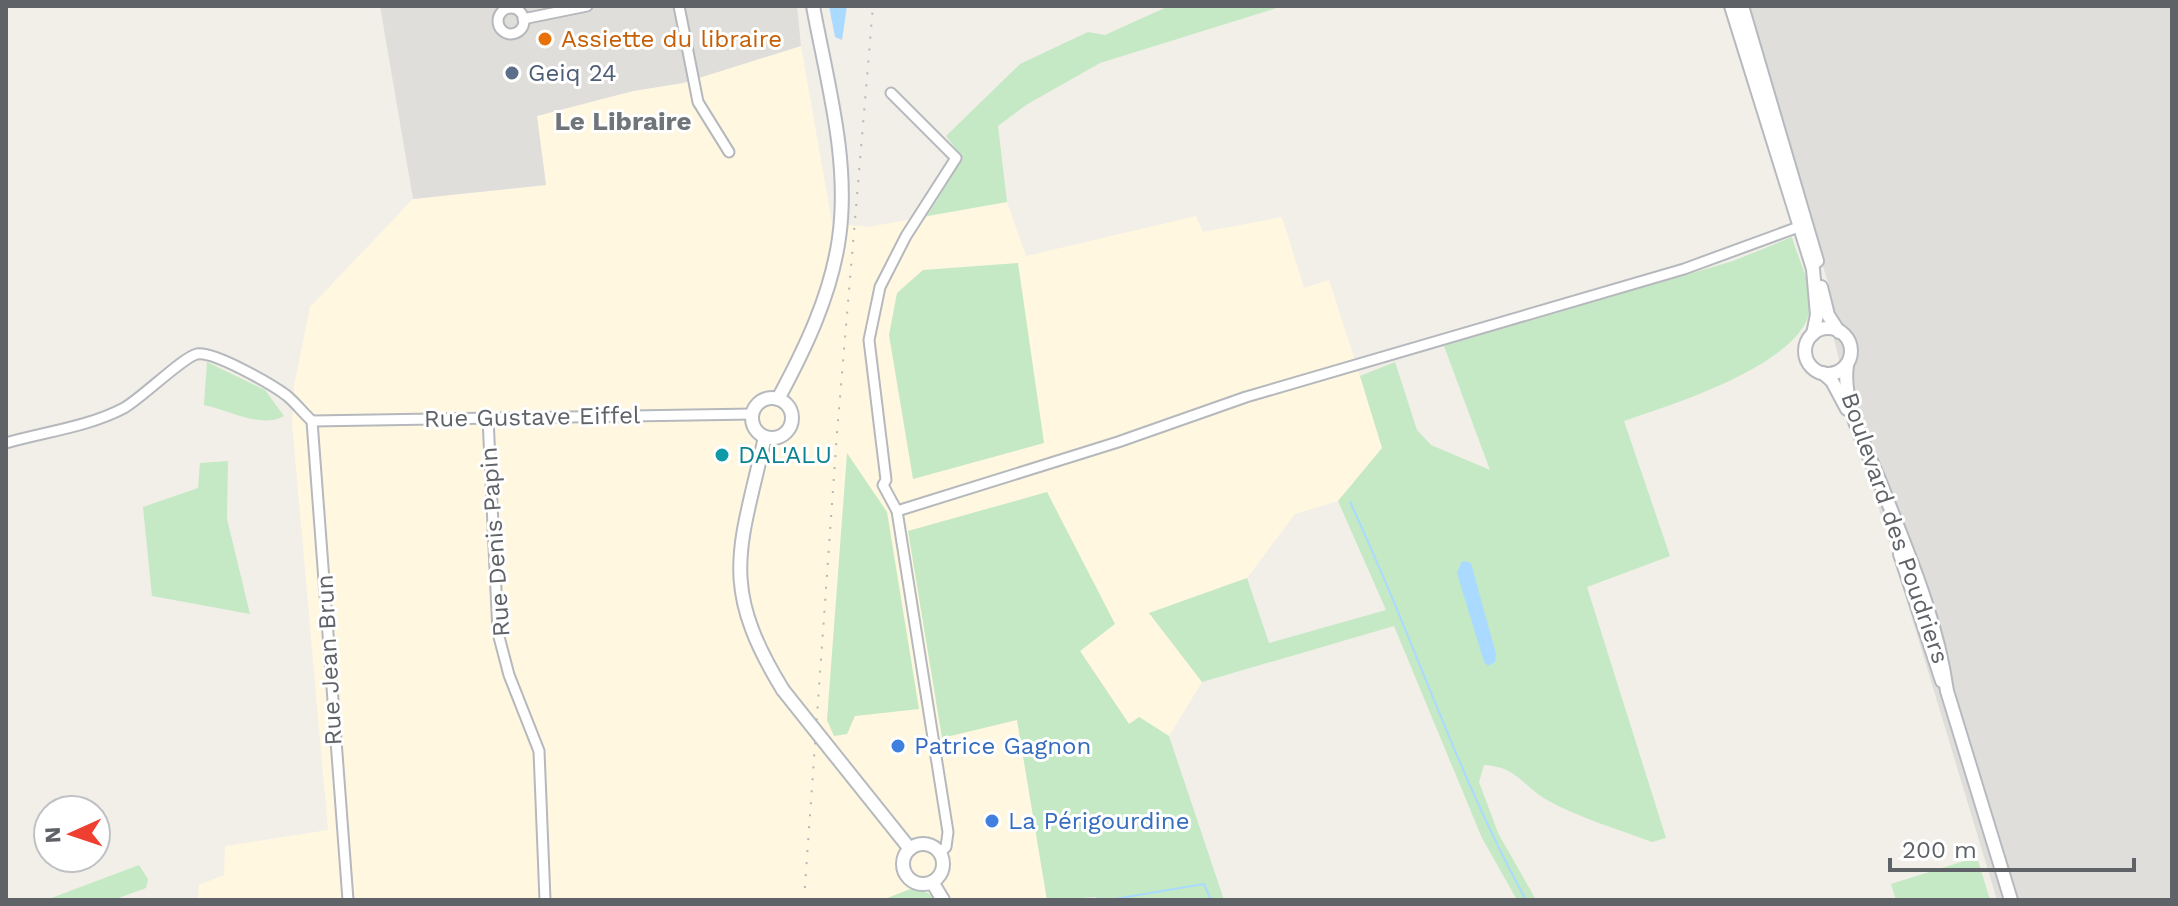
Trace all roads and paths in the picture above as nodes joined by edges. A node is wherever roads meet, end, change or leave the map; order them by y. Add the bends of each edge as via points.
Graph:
1 (587, 6) edge
2 (679, 6) edge
3 (813, 6) edge
4 (1731, 6) edge
5 (1742, 6) edge
6 (523, 19) dead end
7 (891, 93) dead end
8 (729, 152) dead end
9 (1803, 226) junction
10 (1839, 332) junction
11 (1813, 334) junction
12 (1847, 365) junction
13 (1823, 373) junction
14 (778, 399) junction
15 (753, 414) junction
16 (488, 418) junction
17 (312, 421) junction
18 (765, 437) junction
19 (6, 443) edge
20 (897, 511) junction
21 (1947, 691) junction
22 (910, 849) junction
23 (939, 853) junction
24 (932, 882) junction
25 (348, 900) edge
26 (545, 900) edge
27 (943, 900) edge
28 (2011, 900) edge

1 - 6 street
2 - 8 street via 698,102
3 - 14 main road via 839,150 841,220 827,291
4 - 9 main road
5 - 9 main road
7 - 20 street via 956,158 880,287 869,340 883,485
9 - 10 main road via 1828,315
9 - 11 main road via 1815,282
9 - 20 street via 1684,269 1246,397
10 - 11 main road via 1825,329
10 - 12 main road via 1851,347
11 - 13 main road via 1806,355
12 - 13 main road
12 - 21 main road, Boulevard des Poudriers via 1852,410 1918,579
13 - 21 main road, Boulevard des Poudriers via 1856,430
14 - 15 main road via 760,403
14 - 18 main road via 791,411 791,424 778,437
15 - 16 street, Rue Gustave Eiffel
15 - 18 main road via 756,430
16 - 17 street, Rue Gustave Eiffel
16 - 26 street, Rue Denis Papin via 498,633 539,751
17 - 19 street via 286,395 208,354 198,354 120,410
17 - 25 street, Rue Jean Brun
18 - 22 main road, bridge via 741,532 747,618 758,649 783,690
20 - 23 street via 948,832 946,847
21 - 28 main road, Boulevard des Poudriers
22 - 23 main road via 929,845
22 - 24 main road via 903,860 905,873 914,882
23 - 24 main road via 941,872
24 - 27 main road

